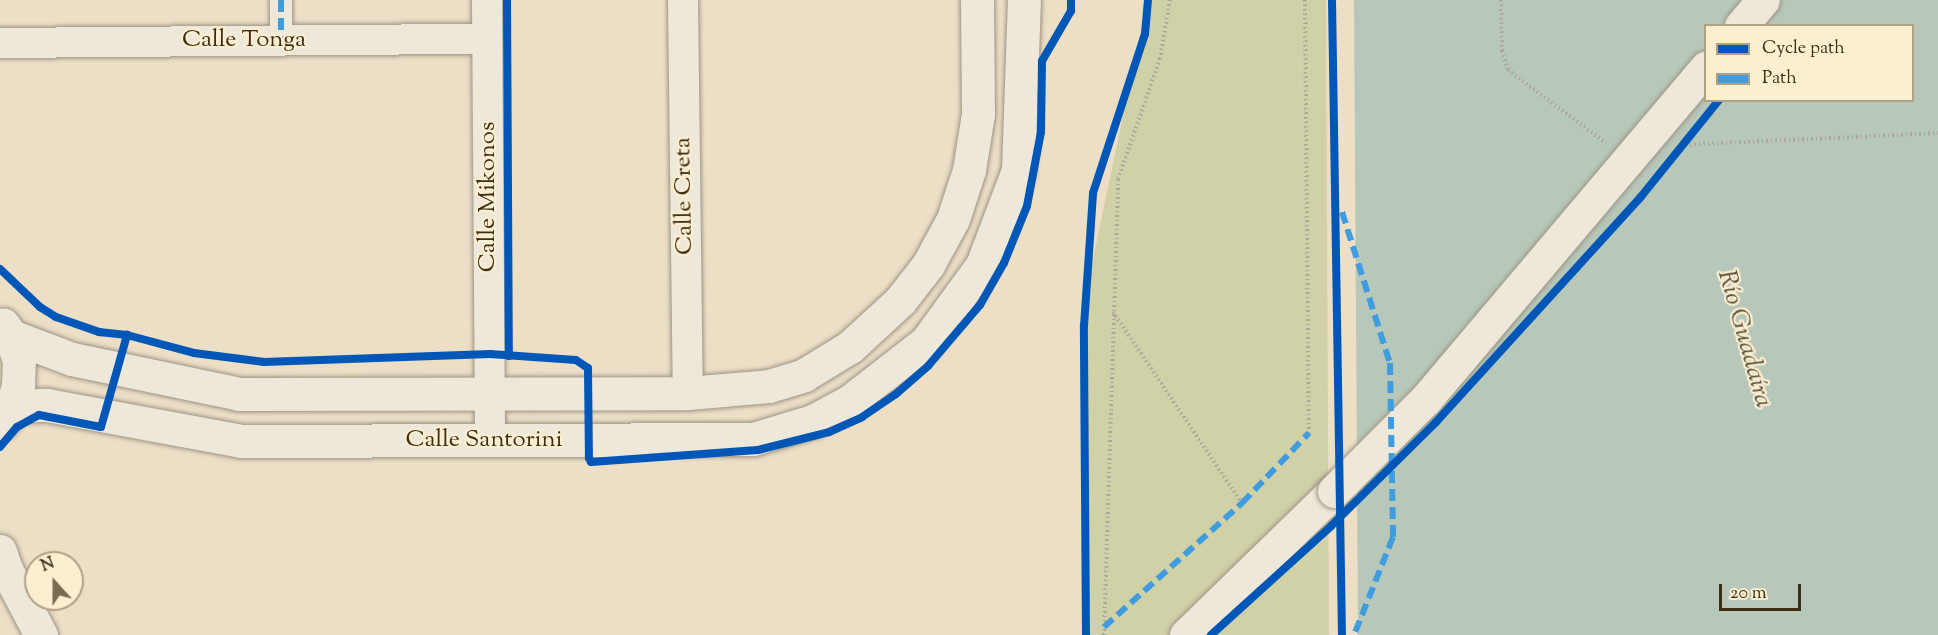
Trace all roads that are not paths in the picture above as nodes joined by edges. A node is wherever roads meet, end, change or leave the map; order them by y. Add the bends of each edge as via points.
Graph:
1 (281, 0) edge
2 (487, 0) edge
3 (683, 0) edge
4 (977, 0) edge
5 (1024, 0) edge
6 (1762, 0) edge
7 (1743, 24) edge
8 (487, 39) junction
9 (281, 40) junction
10 (0, 43) edge
11 (1704, 70) edge
12 (6, 328) edge
13 (688, 393) junction
14 (490, 394) junction
15 (6, 416) edge
16 (490, 441) junction
17 (0, 551) edge
18 (41, 635) edge
19 (1186, 635) edge

1 - 9 street
2 - 8 street, Calle Mikonos
3 - 13 street, Calle Creta
4 - 13 street, Calle Santorini via 978,114 969,170 953,219 928,265 900,300 850,347 804,375 769,386
5 - 16 street, Calle Santorini via 1018,170 982,265 926,342 850,401 813,421 753,439
6 - 7 street
8 - 9 street, Calle Tonga
8 - 14 street, Calle Mikonos
9 - 10 street, Calle Tonga
11 - 19 street, bridge via 1426,399
12 - 14 street, Calle Santorini via 72,359 239,394
12 - 15 street via 19,361 18,386
13 - 14 street, Calle Santorini
14 - 16 street, Calle Mikonos
15 - 16 street, Calle Santorini via 47,405 242,441
17 - 18 street

